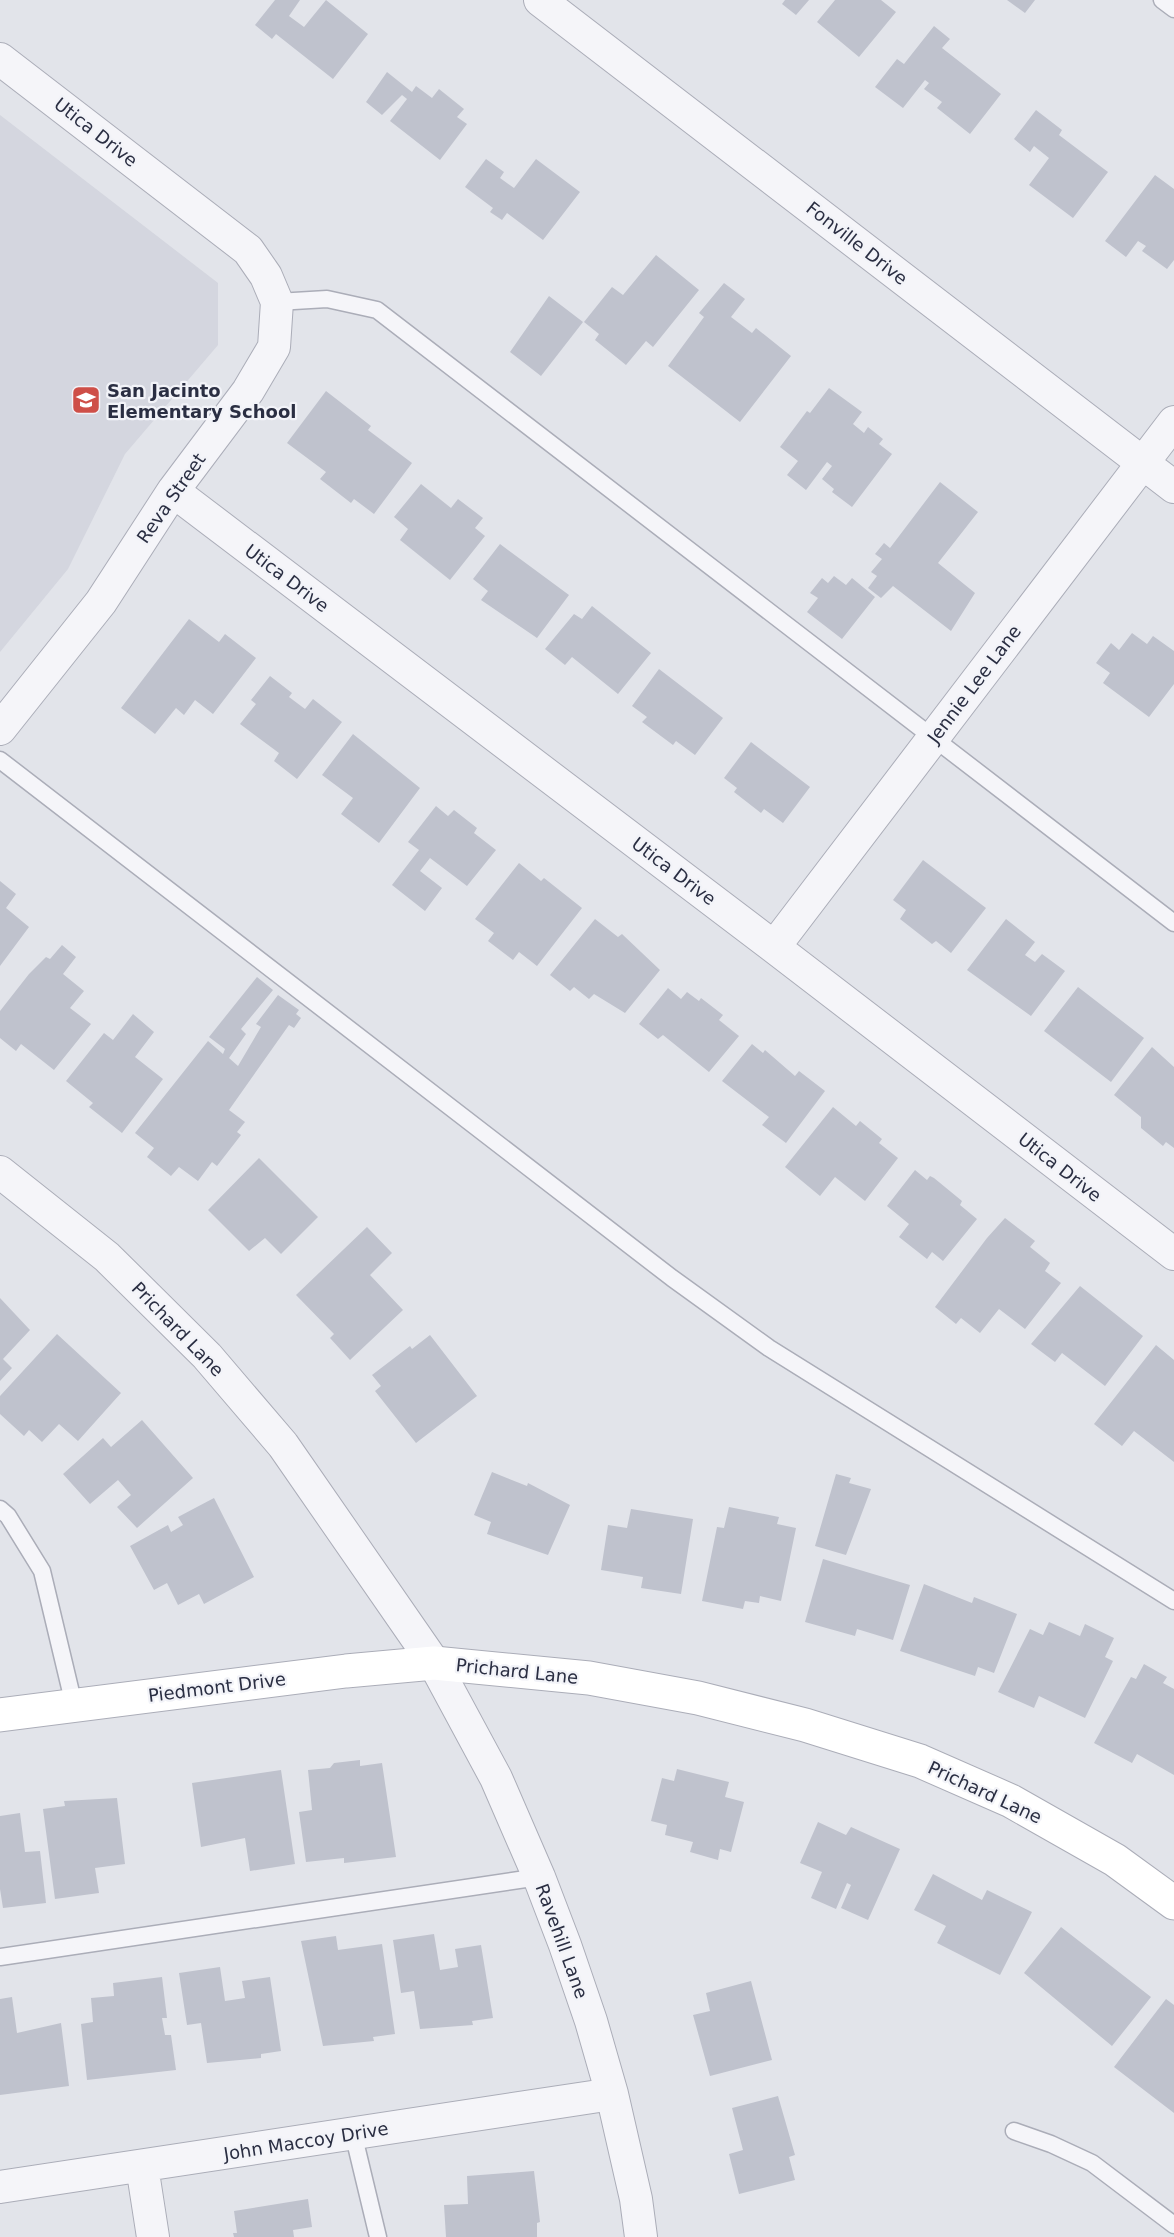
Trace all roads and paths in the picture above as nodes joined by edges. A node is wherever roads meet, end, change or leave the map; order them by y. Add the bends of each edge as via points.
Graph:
1 (540, 0) edge
2 (1161, 0) edge
3 (1174, 9) edge
4 (0, 59) edge
5 (248, 250) joint
6 (277, 302) junction
7 (1174, 422) edge
8 (1142, 463) junction
9 (1174, 487) edge
10 (173, 491) junction
11 (0, 729) edge
12 (932, 739) junction
13 (0, 760) edge
14 (1174, 923) edge
15 (774, 946) junction
16 (0, 1172) edge
17 (1174, 1254) edge
18 (0, 1509) edge
19 (1174, 1601) edge
20 (434, 1663) junction
21 (74, 1705) junction
22 (0, 1715) edge
23 (539, 1877) junction
24 (1174, 1904) edge
25 (0, 1957) edge
26 (612, 2094) junction
27 (1014, 2131) dead end
28 (353, 2133) junction
29 (142, 2166) junction
30 (0, 2187) edge
31 (1174, 2225) edge
32 (153, 2237) edge
33 (378, 2237) edge
34 (641, 2237) edge

1 - 8 street, Fonville Drive
2 - 3 lane
4 - 5 street, Utica Drive
5 - 6 street, Reva Street via 266,276
6 - 10 street, Reva Street via 274,347 248,391
6 - 12 lane via 327,298 377,310
7 - 8 street, Jennie Lee Lane
8 - 9 street, Fonville Drive
8 - 12 street, Jennie Lee Lane
10 - 11 street, Reva Street via 101,602
10 - 15 street, Utica Drive
12 - 14 lane
12 - 15 street, Jennie Lee Lane
13 - 19 lane via 672,1278 769,1348
15 - 17 street, Utica Drive
16 - 20 street, Prichard Lane via 107,1257 207,1356 283,1445
18 - 21 lane via 42,1571
20 - 21 street, Piedmont Drive
20 - 23 street, Ravehill Lane via 496,1778
20 - 24 street, Prichard Lane via 589,1678 698,1698 805,1725 910,1758 1011,1801 1114,1860
21 - 22 street, Piedmont Drive
23 - 25 lane
23 - 26 street, Ravehill Lane via 587,2010
26 - 28 street, John Maccoy Drive
26 - 34 street, Ravehill Lane
27 - 31 lane via 1092,2163
28 - 29 street, John Maccoy Drive
28 - 33 lane
29 - 30 street, John Maccoy Drive
29 - 32 street

